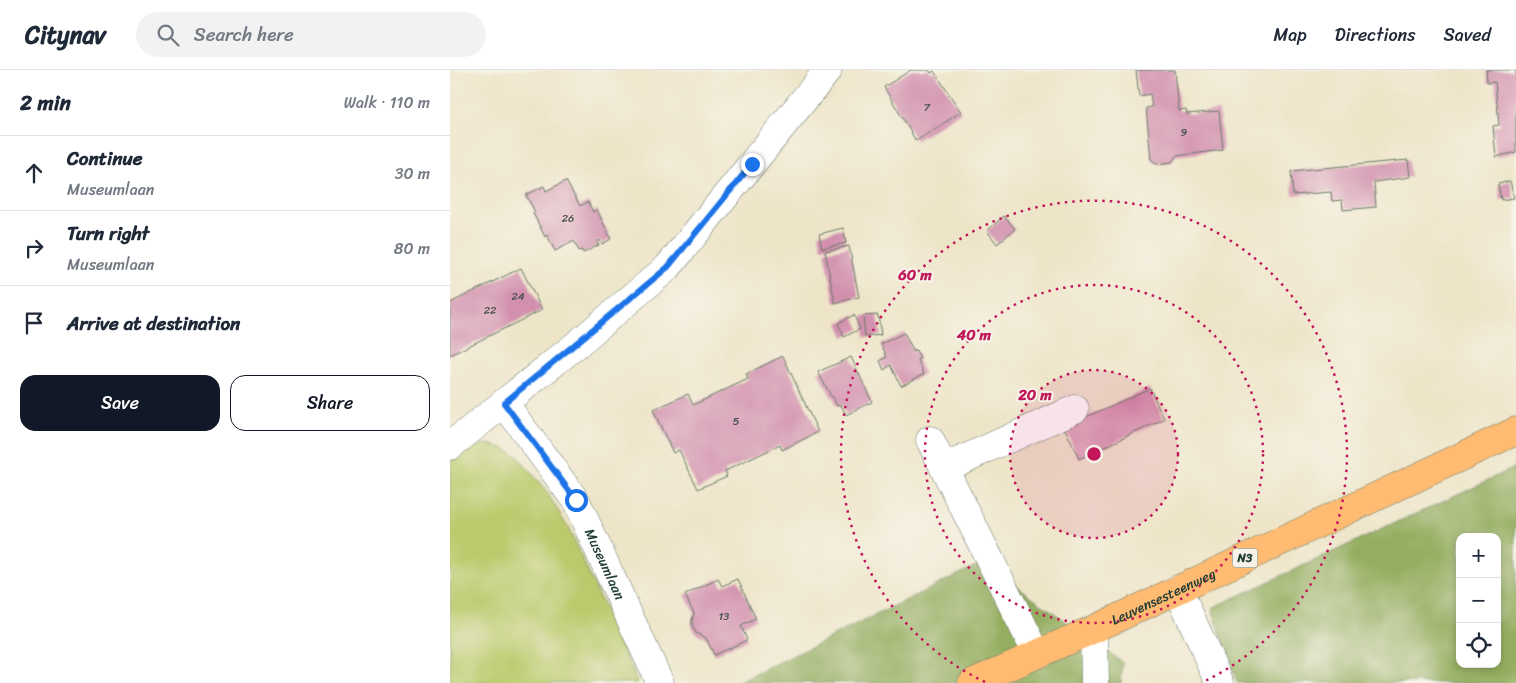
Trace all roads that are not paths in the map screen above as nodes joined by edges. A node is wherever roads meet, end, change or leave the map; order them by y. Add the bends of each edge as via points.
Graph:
1 (828, 70) edge
2 (504, 403) junction
3 (1075, 409) dead end
4 (1516, 431) edge
5 (930, 440) dead end
6 (450, 446) edge
7 (944, 468) junction
8 (1178, 589) junction
9 (1094, 629) junction
10 (1037, 654) junction
11 (660, 683) edge
12 (972, 683) edge
13 (1095, 683) edge
14 (1220, 683) edge

1 - 2 street via 668,267
2 - 6 street
2 - 11 street, Museumlaan via 576,500
3 - 7 street
4 - 8 main road, Leuvensesteenweg / N3
5 - 7 street
7 - 10 street
8 - 9 main road, Leuvensesteenweg / N3
8 - 14 street
9 - 10 main road, Leuvensesteenweg / N3
9 - 13 street
10 - 12 main road, Leuvensesteenweg / N3

